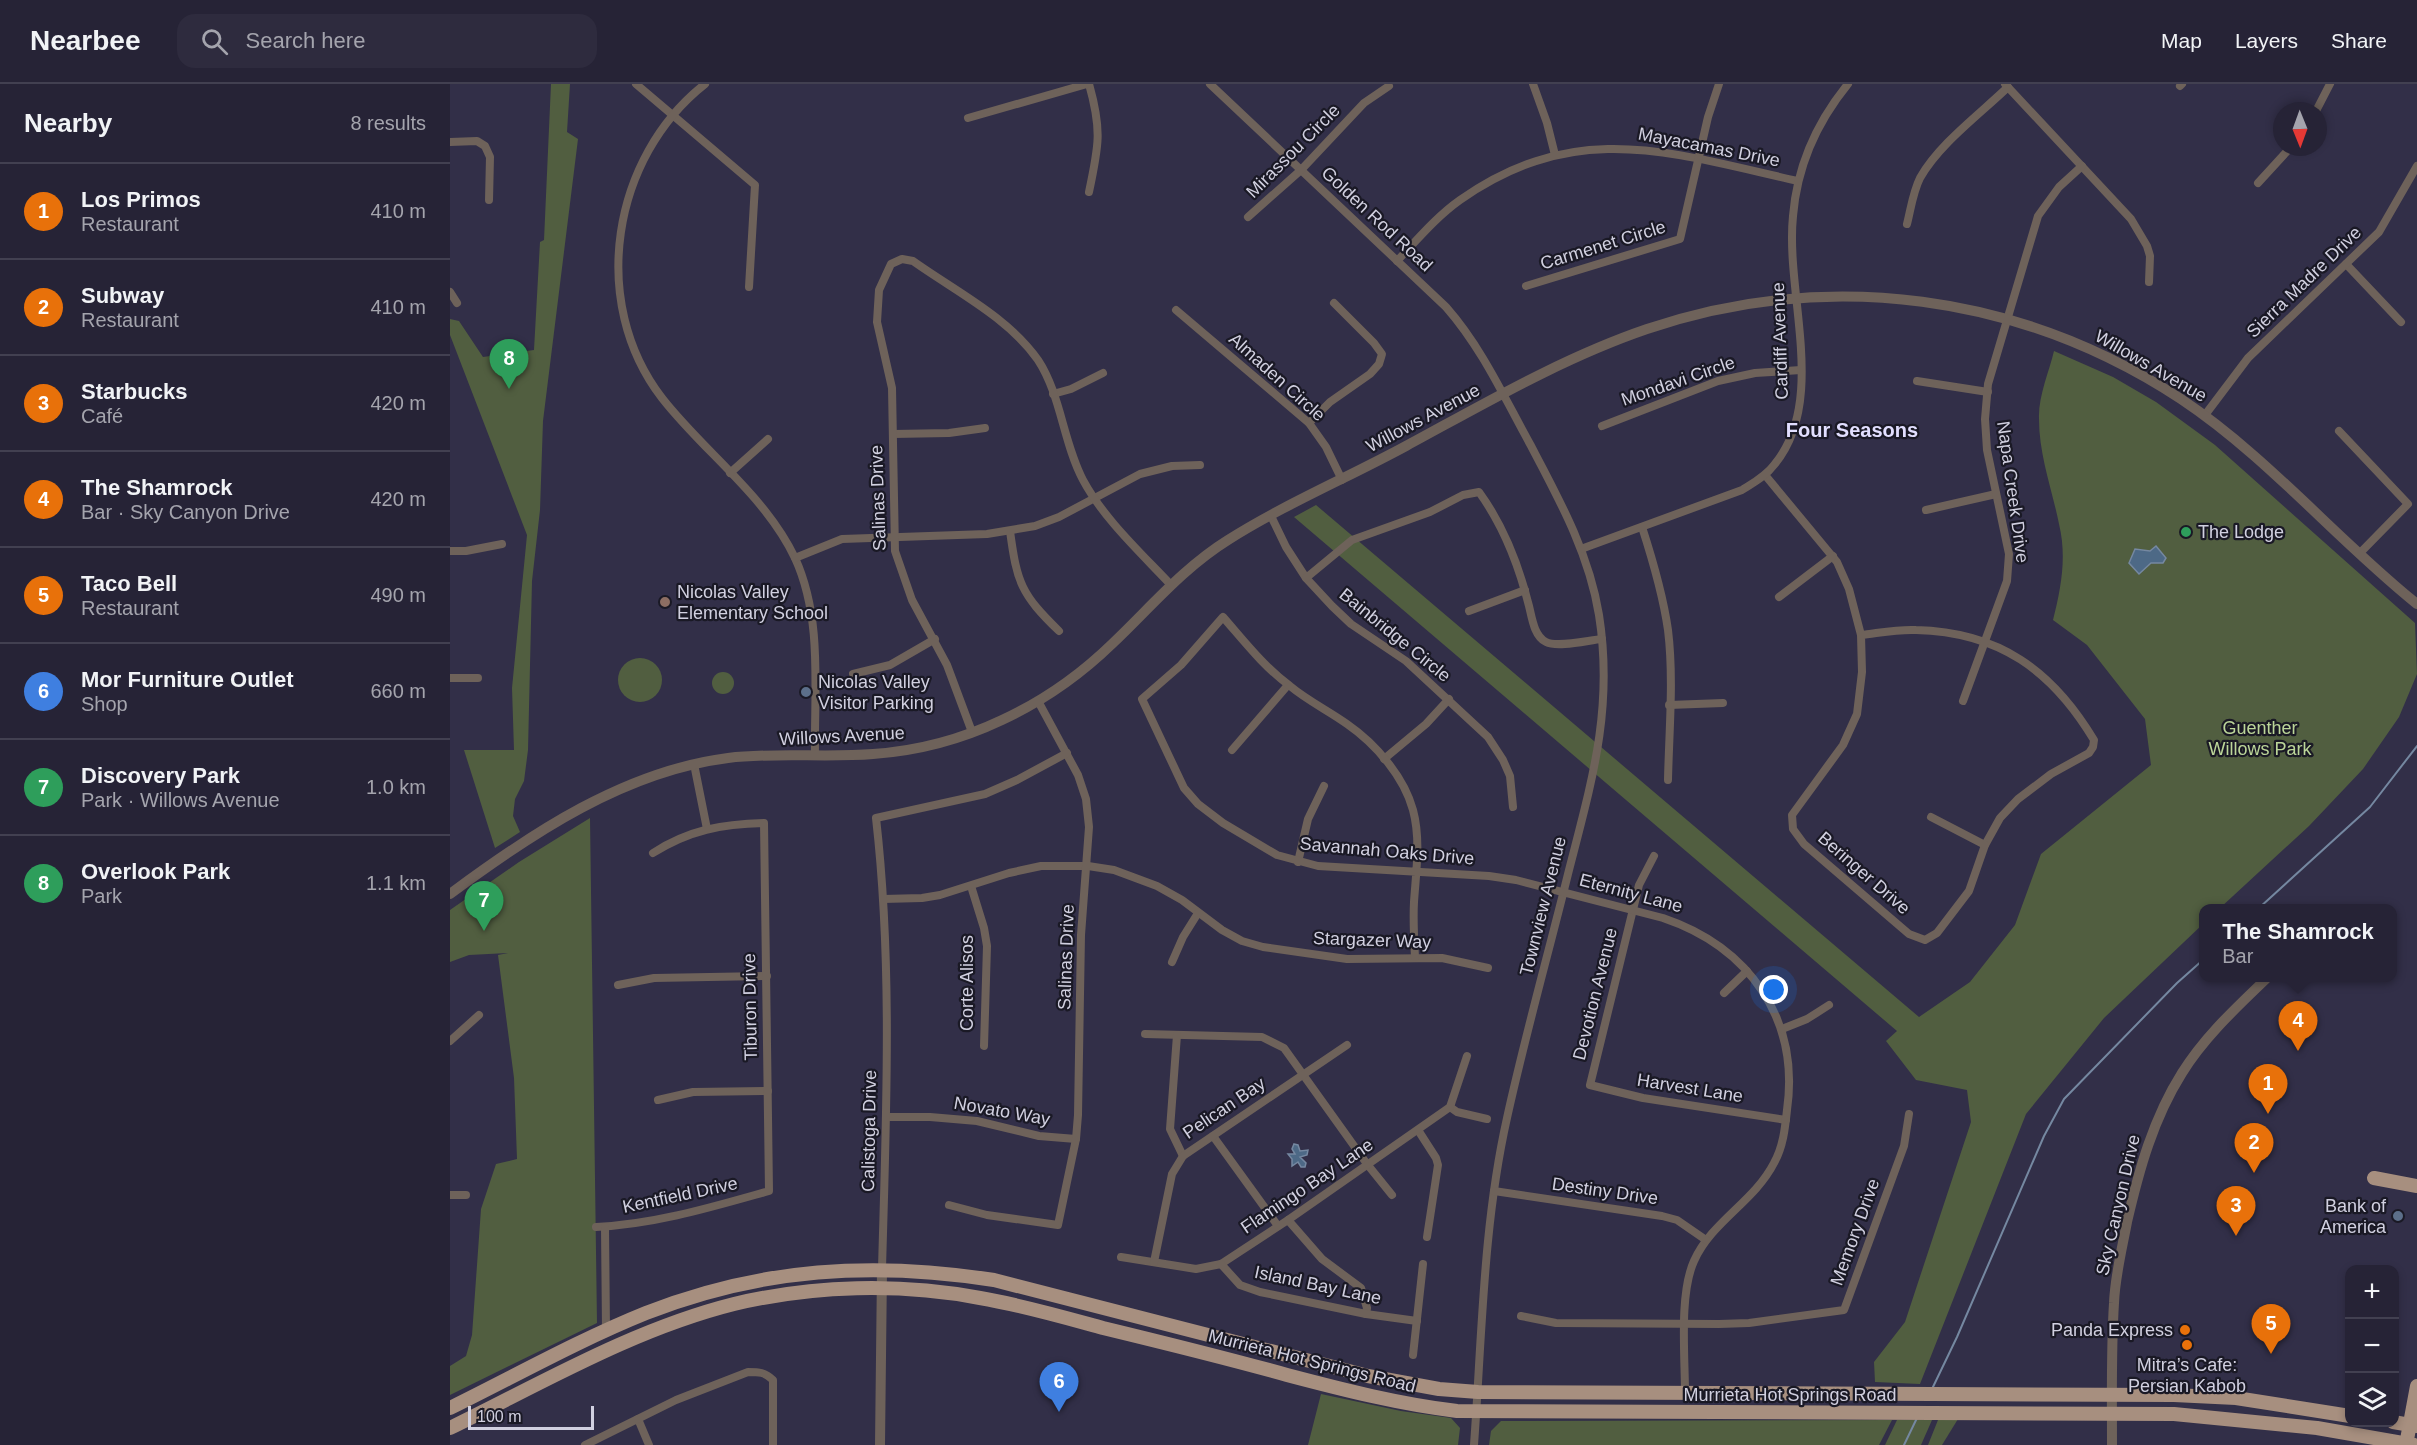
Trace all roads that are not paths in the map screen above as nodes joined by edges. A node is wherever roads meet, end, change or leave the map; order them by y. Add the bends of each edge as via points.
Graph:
1 (636, 84) edge
2 (705, 84) edge
3 (1088, 84) edge
4 (1210, 84) edge
5 (1533, 84) edge
6 (1719, 84) edge
7 (1848, 84) edge
8 (2330, 84) edge
9 (1389, 86) dead end
10 (2006, 86) edge
11 (2321, 102) edge
12 (673, 114) junction
13 (968, 118) dead end
14 (450, 142) edge
15 (1555, 155) junction
16 (2283, 156) edge
17 (1699, 159) junction
18 (2082, 166) junction
19 (2417, 166) edge
20 (1301, 170) junction
21 (1798, 181) junction
22 (2258, 183) dead end
23 (1089, 192) dead end
24 (489, 200) dead end
25 (1248, 217) dead end
26 (1907, 224) dead end
27 (1397, 261) junction
28 (2346, 264) junction
29 (2149, 282) dead end
30 (1526, 286) dead end
31 (749, 287) dead end
32 (450, 292) edge
33 (1796, 298) junction
34 (457, 303) dead end
35 (1334, 303) dead end
36 (1176, 310) dead end
37 (2008, 318) junction
38 (2401, 322) dead end
39 (1801, 370) junction
40 (1103, 373) dead end
41 (1917, 381) dead end
42 (1988, 392) junction
43 (1053, 394) junction
44 (1503, 394) junction
45 (2205, 415) junction
46 (1309, 423) junction
47 (1602, 426) dead end
48 (985, 428) dead end
49 (2339, 430) dead end
50 (893, 434) junction
51 (768, 439) dead end
52 (1200, 465) dead end
53 (730, 473) junction
54 (1765, 475) junction
55 (1342, 480) junction
56 (1996, 494) junction
57 (1094, 497) junction
58 (1926, 510) dead end
59 (1270, 516) junction
60 (1642, 526) junction
61 (1010, 531) junction
62 (894, 536) junction
63 (502, 543) dead end
64 (1581, 549) junction
65 (450, 551) edge
66 (2359, 554) junction
67 (1833, 556) junction
68 (795, 558) junction
69 (1306, 578) junction
70 (1170, 585) junction
71 (1525, 590) junction
72 (1779, 597) dead end
73 (2417, 604) edge
74 (1468, 611) dead end
75 (1059, 631) dead end
76 (1861, 634) junction
77 (934, 639) junction
78 (1602, 639) junction
79 (1986, 640) junction
80 (853, 674) dead end
81 (450, 678) edge
82 (478, 678) dead end
83 (1288, 685) junction
84 (1449, 699) junction
85 (1038, 701) junction
86 (1963, 701) dead end
87 (1723, 703) dead end
88 (1669, 705) junction
89 (972, 732) junction
90 (1232, 750) dead end
91 (1067, 753) junction
92 (815, 756) junction
93 (1384, 759) junction
94 (694, 764) junction
95 (1668, 780) dead end
96 (1324, 786) dead end
97 (1513, 807) dead end
98 (1931, 817) dead end
99 (707, 829) junction
100 (1985, 845) junction
101 (653, 852) dead end
102 (1654, 856) dead end
103 (1298, 862) junction
104 (1088, 866) junction
105 (1416, 872) junction
106 (971, 886) junction
107 (450, 892) edge
108 (1564, 892) junction
109 (883, 899) junction
110 (1632, 910) junction
111 (1198, 913) junction
112 (1414, 957) junction
113 (1172, 962) dead end
114 (1488, 968) dead end
115 (1747, 971) junction
116 (767, 976) junction
117 (2263, 982) edge
118 (618, 985) dead end
119 (1724, 993) dead end
120 (1829, 1005) dead end
121 (479, 1015) dead end
122 (1782, 1029) junction
123 (1145, 1034) dead end
124 (1177, 1035) junction
125 (450, 1041) edge
126 (1347, 1045) dead end
127 (984, 1046) dead end
128 (1467, 1056) dead end
129 (1303, 1074) junction
130 (1590, 1085) joint
131 (768, 1091) junction
132 (658, 1100) dead end
133 (1450, 1107) junction
134 (1909, 1114) dead end
135 (887, 1117) junction
136 (1487, 1119) dead end
137 (1786, 1120) junction
138 (1418, 1130) junction
139 (1213, 1136) junction
140 (1076, 1139) junction
141 (1183, 1156) junction
142 (1367, 1164) junction
143 (2374, 1178) dead end
144 (2417, 1186) edge
145 (769, 1191) joint
146 (1494, 1191) junction
147 (450, 1195) edge
148 (466, 1195) dead end
149 (1392, 1195) dead end
150 (949, 1205) dead end
151 (1288, 1220) junction
152 (1278, 1226) junction
153 (1427, 1237) dead end
154 (1706, 1240) junction
155 (1121, 1257) dead end
156 (1154, 1262) junction
157 (1221, 1264) junction
158 (1423, 1264) dead end
159 (882, 1269) junction
160 (882, 1288) junction
161 (1366, 1314) junction
162 (1521, 1316) dead end
163 (1417, 1321) junction
164 (1685, 1323) junction
165 (606, 1330) junction
166 (1413, 1355) dead end
167 (2417, 1386) edge
168 (1478, 1392) junction
169 (1685, 1393) junction
170 (2112, 1394) junction
171 (450, 1408) edge
172 (1476, 1412) junction
173 (2112, 1413) junction
174 (2345, 1415) edge
175 (638, 1419) junction
176 (2413, 1426) edge
177 (450, 1428) edge
178 (2409, 1444) edge
179 (585, 1445) edge
180 (649, 1445) edge
181 (773, 1445) edge
182 (880, 1445) edge
183 (1474, 1445) edge
184 (2112, 1445) edge

1 - 12 street
2 - 12 street
3 - 13 street
3 - 23 street via 1099,127
4 - 20 street, Golden Rod Road
5 - 15 street
6 - 17 street
7 - 21 street, Cardiff Avenue via 1820,126
8 - 11 street
9 - 20 street, Mirassou Circle via 1364,103
10 - 18 street
10 - 26 street via 1930,164 1915,190
12 - 31 street via 755,185
12 - 53 street via 652,141 625,206 618,259 620,292 633,344 651,380 677,417
14 - 24 street via 477,141 486,146
15 - 17 street, Mayacamas Drive via 1635,148
15 - 27 street, Mayacamas Drive via 1507,172 1458,201
16 - 22 street
17 - 21 street, Mayacamas Drive
17 - 30 street, Carmenet Circle via 1680,239
18 - 29 street via 2141,232 2150,256
18 - 37 street, Napa Creek Drive via 2059,187 2038,216
19 - 28 street, Sierra Madre Drive via 2379,232
20 - 25 street, Mirassou Circle
20 - 27 street, Golden Rod Road
21 - 33 street, Cardiff Avenue via 1792,219
27 - 44 street, Golden Rod Road via 1460,323
28 - 38 street
28 - 45 street, Sierra Madre Drive via 2248,358
32 - 34 street
33 - 37 street, Willows Avenue via 1894,298
33 - 39 street, Cardiff Avenue
33 - 44 street, Willows Avenue via 1730,305 1643,330 1570,360
35 - 46 street via 1382,354 1370,374 1330,402
36 - 46 street, Almaden Circle
37 - 42 street, Napa Creek Drive
37 - 45 street, Willows Avenue via 2097,351
39 - 47 street, Mondavi Circle via 1755,373 1718,381
39 - 54 street, Cardiff Avenue via 1797,423 1776,464
40 - 43 street
41 - 42 street
42 - 56 street, Napa Creek Drive via 1987,450
43 - 50 street, Salinas Drive via 1037,359 991,314 913,261 902,259 891,264 876,305 879,339 892,388
43 - 57 street via 1070,450
44 - 55 street, Willows Avenue
44 - 64 street, Townview Avenue
45 - 66 street, Willows Avenue
46 - 55 street, Almaden Circle
48 - 50 street
49 - 66 street via 2408,504
50 - 62 street, Salinas Drive
51 - 53 street
52 - 57 street via 1172,466 1140,474
53 - 68 street via 770,518
54 - 60 street, Cardiff Avenue via 1742,490
54 - 67 street, Beringer Drive
55 - 59 street, Willows Avenue
56 - 58 street
56 - 79 street, Napa Creek Drive via 2009,554 2007,581
57 - 61 street via 1059,517
57 - 70 street
59 - 69 street, Bainbridge Circle
59 - 70 street, Willows Avenue via 1226,541
60 - 64 street, Cardiff Avenue
60 - 88 street via 1668,631
61 - 62 street
61 - 75 street via 1016,571 1024,592
62 - 68 street via 842,539
62 - 77 street, Salinas Drive via 903,578
63 - 65 street
64 - 78 street, Townview Avenue via 1595,595
66 - 73 street, Willows Avenue
67 - 72 street
67 - 76 street, Beringer Drive via 1849,589
68 - 92 street via 814,629
69 - 71 street via 1352,540 1479,492 1508,543
69 - 84 street, Bainbridge Circle via 1352,624 1406,661
70 - 85 street, Willows Avenue via 1090,664
71 - 74 street
71 - 78 street via 1536,632 1545,642
76 - 79 street via 1923,630
76 - 100 street, Beringer Drive via 1857,714 1843,745 1792,815 1793,829 1804,844 1909,934 1924,940 1937,933 1969,891
77 - 80 street via 890,664
77 - 89 street, Salinas Drive
78 - 108 street, Townview Avenue via 1601,739
79 - 86 street, Napa Creek Drive
79 - 100 street via 2022,660 2066,698 2094,740 2089,753 2051,774 2018,799 2000,818
81 - 82 street
83 - 90 street
83 - 93 street via 1349,725
83 - 103 street, Savannah Oaks Drive via 1223,617 1181,664 1142,699 1184,788 1198,804 1252,842
84 - 93 street
84 - 97 street, Bainbridge Circle via 1488,737 1503,760 1510,776
85 - 89 street, Willows Avenue
85 - 91 street, Salinas Drive
87 - 88 street
88 - 95 street
89 - 92 street, Willows Avenue via 893,752
91 - 104 street, Salinas Drive via 1083,787 1088,813
91 - 109 street, Calistoga Drive via 985,794 876,818
92 - 94 street, Willows Avenue via 746,757
93 - 105 street via 1407,794 1413,811
94 - 99 street
94 - 107 street, Willows Avenue via 646,778 600,798
96 - 103 street via 1308,819
98 - 100 street
99 - 101 street via 673,840
99 - 116 street, Tiburon Drive via 764,823
102 - 110 street, Devotion Avenue
103 - 105 street, Savannah Oaks Drive
104 - 106 street, Stargazer Way via 1024,869
104 - 111 street, Stargazer Way via 1114,870 1156,886
104 - 140 street, Salinas Drive via 1081,935
105 - 108 street, Savannah Oaks Drive via 1489,876
105 - 112 street
106 - 109 street, Stargazer Way via 922,898
106 - 127 street, Corte Alisos via 987,946
108 - 110 street, Eternity Lane
108 - 146 street, Townview Avenue via 1506,1120
109 - 135 street, Calistoga Drive
110 - 115 street, Eternity Lane via 1684,925 1709,937
110 - 130 street, Devotion Avenue
111 - 112 street, Stargazer Way via 1222,930 1263,947 1347,959
111 - 113 street
112 - 114 street, Stargazer Way via 1442,958
115 - 119 street
115 - 122 street, Eternity Lane via 1761,988
116 - 118 street via 654,978
116 - 131 street, Tiburon Drive
117 - 170 street, Sky Canyon Drive via 2201,1046 2178,1080 2151,1134 2118,1271
120 - 122 street
121 - 125 street
122 - 137 street, Eternity Lane via 1789,1071
123 - 124 street
124 - 129 street via 1262,1037 1284,1048
124 - 141 street via 1170,1129
126 - 129 street, Pelican Bay
128 - 133 street
129 - 139 street, Pelican Bay
129 - 142 street
130 - 137 street, Harvest Lane via 1643,1098
131 - 132 street via 693,1092
131 - 145 street, Tiburon Drive
133 - 136 street
133 - 138 street, Flamingo Bay Lane
134 - 164 street, Memory Drive via 1904,1146 1844,1310 1749,1323
135 - 140 street, Novato Way via 977,1121 1039,1136
135 - 159 street, Calistoga Drive
137 - 154 street, Eternity Lane via 1780,1150 1763,1181
138 - 142 street, Flamingo Bay Lane
138 - 153 street via 1438,1165
139 - 141 street, Pelican Bay
139 - 152 street
140 - 150 street, Salinas Drive via 1058,1225
141 - 156 street, Pelican Bay via 1172,1174
142 - 149 street
142 - 151 street, Flamingo Bay Lane
143 - 144 main road
145 - 165 street, Kentfield Drive via 673,1217 601,1227
146 - 154 street, Destiny Drive via 1662,1216 1677,1220
146 - 168 street, Townview Avenue via 1486,1253
147 - 148 street
151 - 152 street, Flamingo Bay Lane
151 - 161 street via 1322,1259 1361,1288
152 - 157 street, Flamingo Bay Lane
154 - 164 street, Eternity Lane via 1686,1286
155 - 156 street, Flamingo Bay Lane
156 - 157 street, Flamingo Bay Lane via 1196,1269
157 - 161 street, Island Bay Lane via 1240,1285 1260,1292
158 - 163 street
159 - 160 street, Calistoga Drive
159 - 165 main road, Murrieta Hot Springs Road via 803,1273 729,1287 648,1312
159 - 168 main road, Murrieta Hot Springs Road via 994,1280 1368,1376
160 - 172 main road, Murrieta Hot Springs Road via 981,1298 1371,1397
160 - 177 main road, Murrieta Hot Springs Road via 779,1296 698,1314 612,1348
160 - 182 street, Calistoga Drive
161 - 163 street, Island Bay Lane
162 - 164 street via 1556,1323
163 - 166 street
164 - 169 street, Eternity Lane
165 - 171 main road, Murrieta Hot Springs Road
167 - 176 main road
168 - 169 main road, Murrieta Hot Springs Road
168 - 172 street, Townview Avenue
169 - 170 main road, Murrieta Hot Springs Road
170 - 173 street, Sky Canyon Drive
170 - 174 main road, Murrieta Hot Springs Road via 2226,1397
172 - 173 main road, Murrieta Hot Springs Road
172 - 183 street, Townview Avenue
173 - 178 main road, Murrieta Hot Springs Road via 2216,1417 2318,1428
173 - 184 street, Sky Canyon Drive
175 - 179 street
175 - 180 street
175 - 181 street via 748,1372 766,1374 773,1380 774,1389
176 - 178 main road

